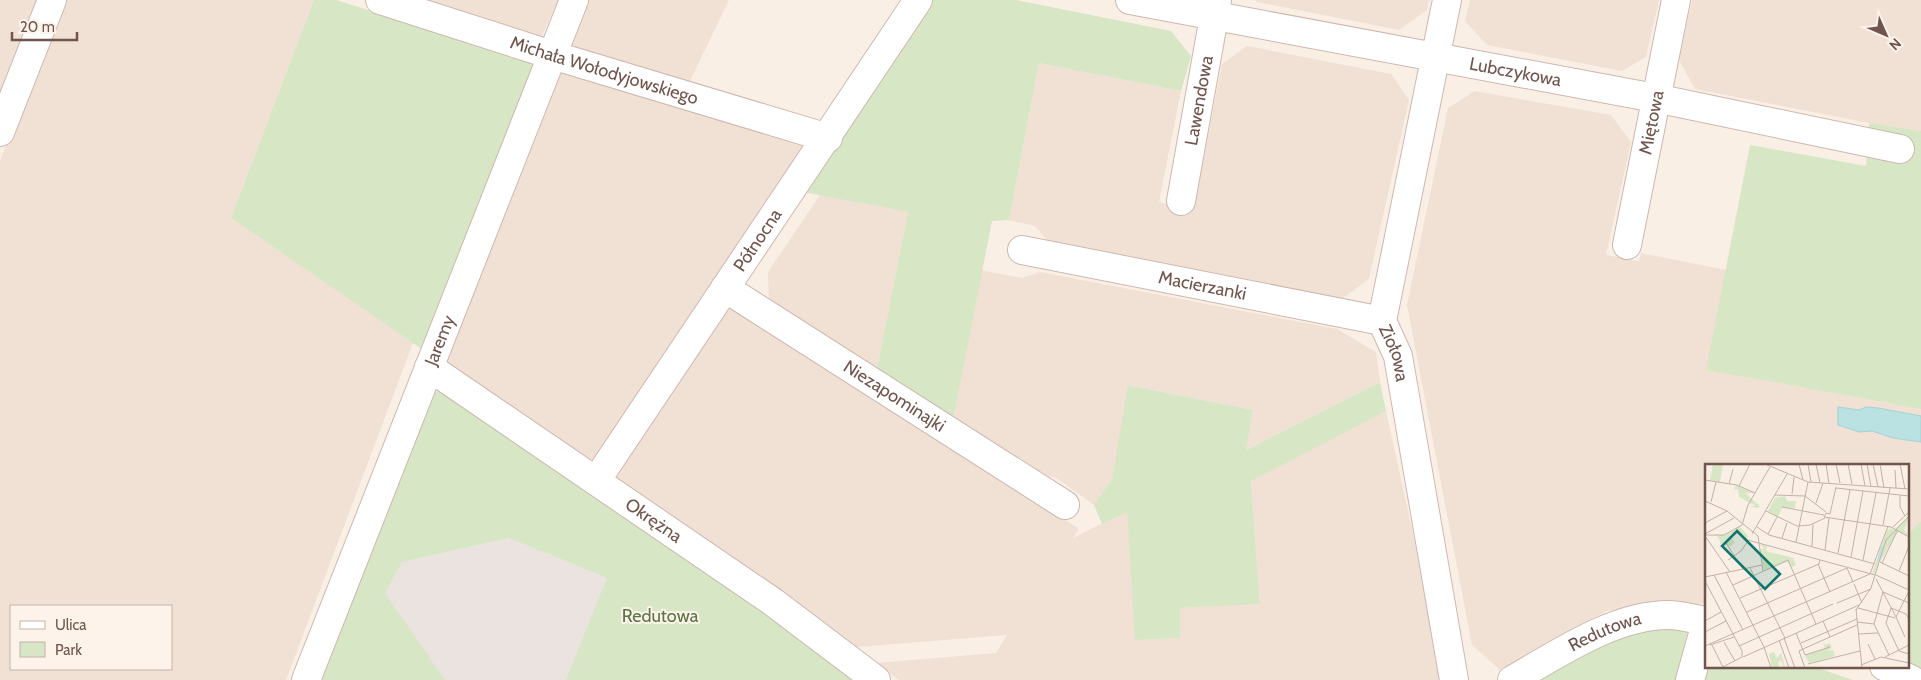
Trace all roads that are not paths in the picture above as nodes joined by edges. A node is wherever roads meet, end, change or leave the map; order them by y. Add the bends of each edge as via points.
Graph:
1 (52, 0) edge
2 (380, 0) edge
3 (574, 0) edge
4 (918, 0) edge
5 (1130, 0) edge
6 (1447, 0) edge
7 (1676, 0) edge
8 (1215, 8) edge
9 (552, 55) junction
10 (1436, 58) junction
11 (1655, 98) junction
12 (0, 132) edge
13 (828, 138) junction
14 (1900, 149) dead end
15 (1181, 201) dead end
16 (1627, 245) dead end
17 (1022, 250) dead end
18 (725, 288) junction
19 (1382, 321) junction
20 (429, 367) junction
21 (596, 481) junction
22 (1065, 505) dead end
23 (1705, 622) edge
24 (1705, 626) edge
25 (1888, 668) edge
26 (306, 680) edge
27 (876, 680) edge
28 (1454, 680) edge
29 (1512, 680) edge
30 (1690, 680) edge
31 (1912, 680) edge

1 - 12 street
2 - 9 street, Michała Wołodyjowskiego
3 - 9 street, Jaremy
4 - 13 street, Północna
5 - 8 street, Lubczykowa
6 - 10 street, Ziołowa
7 - 11 street, Miętowa
8 - 10 street, Lubczykowa
8 - 15 street, Lawendowa
9 - 13 street, Michała Wołodyjowskiego
9 - 20 street, Jaremy
10 - 11 street, Lubczykowa
10 - 19 street, Ziołowa
11 - 14 street, Lubczykowa
11 - 16 street, Miętowa
13 - 18 street, Północna
17 - 19 street, Macierzanki
18 - 21 street, Północna
18 - 22 street, Niezapominajki
19 - 28 street, Ziołowa via 1398,356
20 - 21 street, Okrężna
20 - 26 street, Jaremy
21 - 27 street, Okrężna via 773,602
23 - 29 street, Redutowa via 1668,615 1632,620 1594,634
24 - 30 street
25 - 31 street

